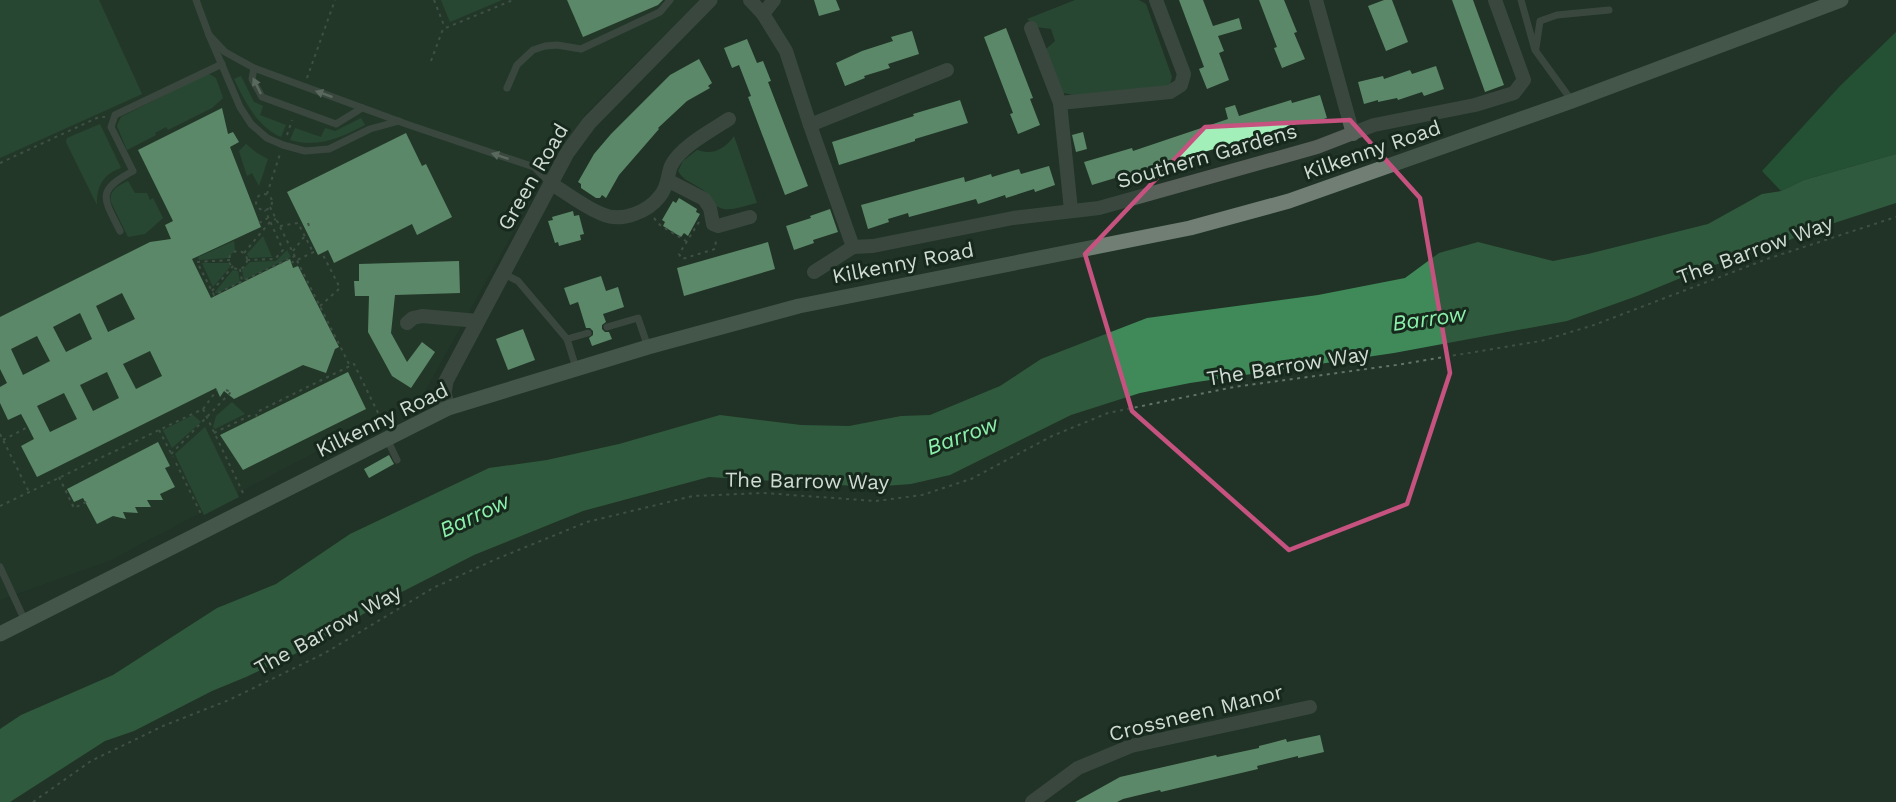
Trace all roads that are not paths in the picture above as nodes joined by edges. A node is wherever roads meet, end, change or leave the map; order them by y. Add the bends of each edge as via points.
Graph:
1 (196, 0) edge
2 (670, 0) edge
3 (710, 0) edge
4 (750, 0) edge
5 (774, 0) edge
6 (1156, 0) edge
7 (1317, 0) edge
8 (1496, 0) edge
9 (1521, 0) edge
10 (1840, 0) edge
11 (1811, 5) edge
12 (1609, 10) dead end
13 (763, 14) junction
14 (1031, 28) dead end
15 (208, 34) junction
16 (1535, 50) junction
17 (222, 64) junction
18 (254, 69) junction
19 (947, 70) dead end
20 (507, 88) dead end
21 (1572, 101) junction
22 (1060, 103) junction
23 (362, 108) junction
24 (729, 118) dead end
25 (399, 121) junction
26 (810, 125) junction
27 (1353, 134) junction
28 (669, 181) junction
29 (550, 183) junction
30 (1071, 210) junction
31 (750, 217) dead end
32 (120, 231) dead end
33 (853, 247) junction
34 (814, 272) dead end
35 (502, 273) junction
36 (478, 321) junction
37 (407, 323) dead end
38 (607, 327) dead end
39 (588, 333) dead end
40 (567, 339) junction
41 (648, 347) junction
42 (576, 368) junction
43 (448, 408) junction
44 (389, 438) junction
45 (397, 460) dead end
46 (0, 567) edge
47 (25, 621) junction
48 (0, 634) edge
49 (1310, 707) dead end
50 (1032, 802) edge

1 - 15 lane
2 - 20 lane via 660,12 581,49 557,45 533,50 517,64
3 - 29 street, Green Road via 589,123
4 - 13 street
5 - 13 street
6 - 22 street via 1184,74 1181,85 1170,92
7 - 27 street
8 - 27 street, Southern Gardens via 1524,80 1514,93 1475,105 1374,125
9 - 16 lane
10 - 11 main road, Kilkenny Road
11 - 21 main road, Kilkenny Road
12 - 16 lane via 1557,15 1540,21
13 - 26 street via 786,51
14 - 22 street
15 - 17 lane
15 - 18 lane via 225,52
16 - 21 lane
17 - 25 lane via 251,124 283,146 305,151 329,149 370,129
17 - 32 lane via 115,115 111,127 133,171 114,181 107,191 105,202
23 -> 18 lane
23 -> 18 lane via 336,124 262,97 252,79
19 - 26 street
21 - 41 main road, Kilkenny Road via 1289,201 1190,228 798,306
22 - 30 street
23 - 25 lane
24 - 28 street via 685,149 671,166
29 -> 25 lane via 534,167
26 - 33 street
27 - 30 street, Southern Gardens via 1099,208
28 - 29 street via 646,209 611,217
28 - 31 street via 704,199 718,226
29 - 35 street, Green Road
30 - 33 street, Southern Gardens
33 - 34 street, Southern Gardens
35 - 36 street, Green Road
35 - 40 lane via 518,281
36 - 37 street via 422,316
36 - 43 street, Green Road via 446,381
38 - 41 lane via 638,318
39 - 40 lane
40 - 42 lane
41 - 42 main road, Kilkenny Road
42 - 43 main road, Kilkenny Road
43 - 44 main road, Kilkenny Road
44 - 45 lane
44 - 47 main road, Kilkenny Road
46 - 47 lane
47 - 48 main road, Kilkenny Road
49 - 50 street, Crossneen Manor via 1131,746 1078,768

